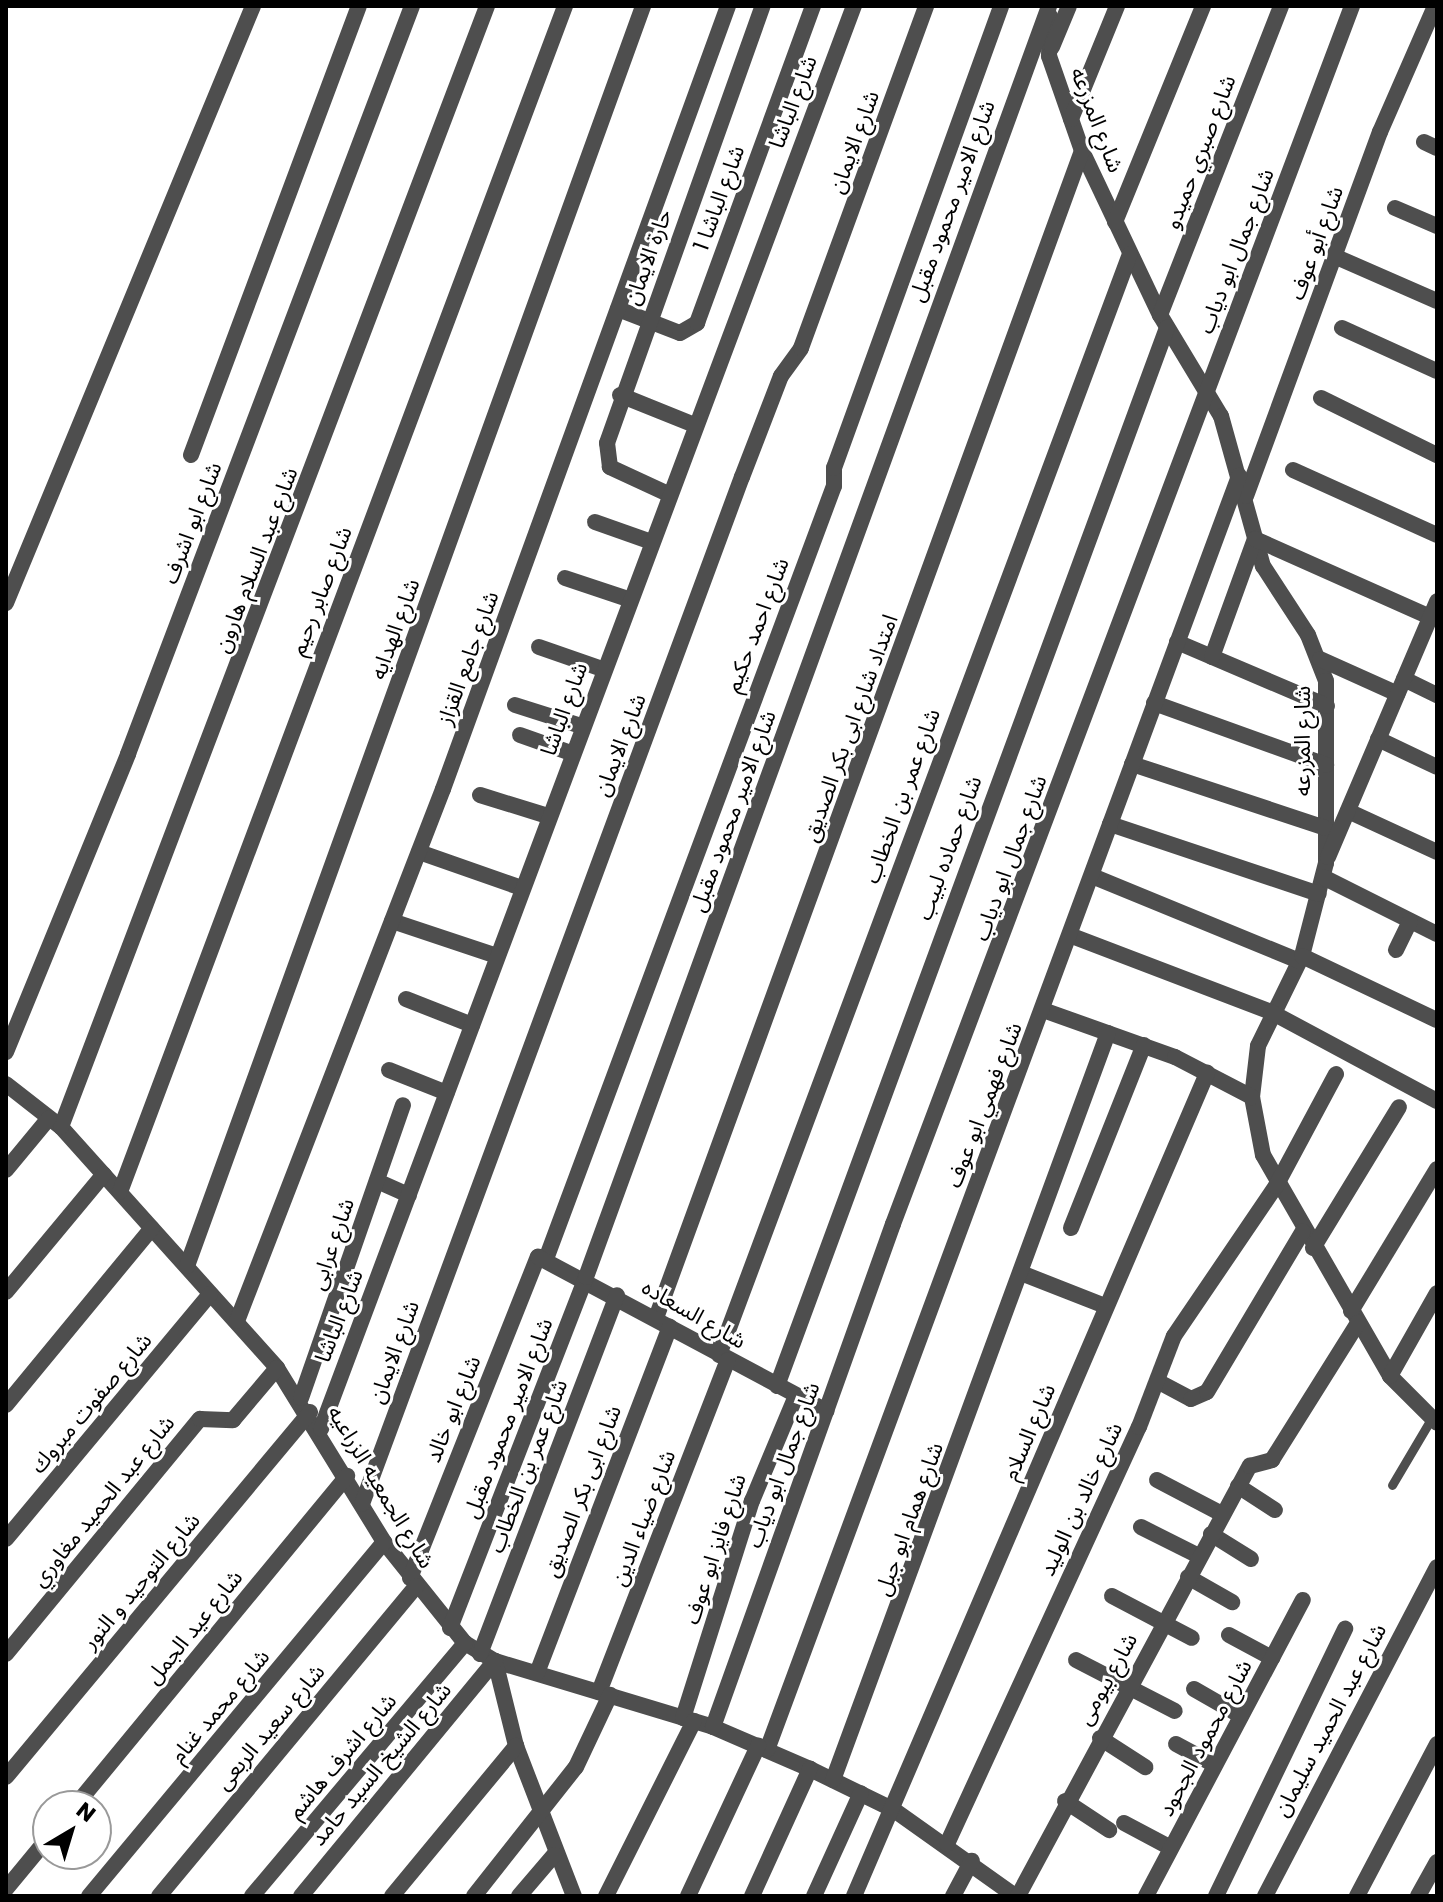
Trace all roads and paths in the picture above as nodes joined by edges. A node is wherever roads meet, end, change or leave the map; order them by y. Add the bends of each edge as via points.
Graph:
1 (253, 6) edge
2 (359, 6) edge
3 (412, 6) edge
4 (487, 6) edge
5 (565, 6) edge
6 (643, 6) edge
7 (728, 6) edge
8 (763, 6) edge
9 (813, 6) edge
10 (854, 6) edge
11 (926, 6) edge
12 (1001, 6) edge
13 (1049, 6) edge
14 (1069, 6) edge
15 (1117, 6) edge
16 (1203, 6) edge
17 (1281, 6) edge
18 (1352, 6) edge
19 (1435, 6) edge
20 (1049, 56) junction
21 (1071, 119) junction
22 (1082, 151) junction
23 (1395, 208) dead end
24 (1115, 222) junction
25 (1437, 226) edge
26 (1130, 254) junction
27 (1334, 256) junction
28 (1437, 301) edge
29 (618, 309) junction
30 (648, 321) junction
31 (1164, 321) junction
32 (1342, 328) dead end
33 (1437, 371) edge
34 (1207, 388) junction
35 (620, 395) junction
36 (1321, 398) dead end
37 (692, 424) junction
38 (191, 455) dead end
39 (1437, 455) edge
40 (1293, 470) dead end
41 (1240, 475) junction
42 (666, 493) junction
43 (1245, 497) junction
44 (595, 522) dead end
45 (1437, 535) edge
46 (1255, 539) junction
47 (649, 541) junction
48 (565, 578) dead end
49 (628, 599) junction
50 (1437, 601) edge
51 (6, 603) edge
52 (1432, 621) edge
53 (1177, 642) junction
54 (539, 647) dead end
55 (1212, 657) junction
56 (1320, 659) junction
57 (602, 669) junction
58 (1401, 686) junction
59 (1437, 695) edge
60 (1154, 703) junction
61 (515, 705) dead end
62 (1327, 706) junction
63 (581, 726) junction
64 (520, 735) dead end
65 (1378, 739) junction
66 (571, 753) junction
67 (1132, 764) junction
68 (1326, 765) junction
69 (1437, 767) edge
70 (480, 795) dead end
71 (1348, 811) junction
72 (548, 816) junction
73 (1110, 824) junction
74 (1325, 828) junction
75 (419, 852) junction
76 (1437, 852) edge
77 (1324, 870) junction
78 (1092, 876) junction
79 (522, 888) junction
80 (1319, 894) junction
81 (392, 921) junction
82 (1410, 921) junction
83 (1437, 934) edge
84 (1072, 936) junction
85 (1396, 950) dead end
86 (497, 956) junction
87 (1300, 958) junction
88 (406, 999) dead end
89 (1043, 1010) junction
90 (1271, 1012) junction
91 (1437, 1020) edge
92 (472, 1025) junction
93 (1108, 1033) junction
94 (1144, 1045) junction
95 (7, 1047) edge
96 (389, 1070) dead end
97 (1207, 1073) junction
98 (1336, 1074) dead end
99 (6, 1084) edge
100 (447, 1093) junction
101 (1252, 1097) junction
102 (1437, 1101) edge
103 (403, 1105) dead end
104 (1399, 1107) dead end
105 (55, 1122) junction
106 (1437, 1169) edge
107 (6, 1170) edge
108 (104, 1174) junction
109 (377, 1181) junction
110 (1276, 1186) junction
111 (120, 1192) junction
112 (409, 1195) junction
113 (152, 1228) junction
114 (1071, 1228) dead end
115 (1303, 1231) junction
116 (1313, 1248) junction
117 (542, 1258) junction
118 (187, 1266) junction
119 (1021, 1273) junction
120 (586, 1277) junction
121 (6, 1292) edge
122 (1437, 1293) edge
123 (210, 1294) junction
124 (617, 1295) junction
125 (1105, 1306) junction
126 (1354, 1317) junction
127 (237, 1321) junction
128 (663, 1322) junction
129 (724, 1358) junction
130 (277, 1368) junction
131 (1390, 1376) junction
132 (1159, 1382) junction
133 (777, 1386) junction
134 (796, 1396) junction
135 (6, 1405) edge
136 (305, 1405) junction
137 (826, 1411) junction
138 (1434, 1421) edge
139 (321, 1429) junction
140 (347, 1476) junction
141 (1157, 1480) dead end
142 (1392, 1485) dead end
143 (1238, 1486) junction
144 (362, 1504) junction
145 (1275, 1510) dead end
146 (1222, 1514) junction
147 (1141, 1527) dead end
148 (1211, 1534) junction
149 (6, 1539) edge
150 (384, 1542) junction
151 (1199, 1556) junction
152 (1251, 1559) dead end
153 (1437, 1567) edge
154 (1188, 1577) junction
155 (413, 1582) junction
156 (1112, 1596) dead end
157 (1303, 1600) dead end
158 (1232, 1602) dead end
159 (1163, 1622) junction
160 (450, 1628) junction
161 (1345, 1629) dead end
162 (1229, 1635) dead end
163 (1192, 1638) dead end
164 (465, 1643) junction
165 (6, 1654) edge
166 (487, 1657) junction
167 (1272, 1658) junction
168 (1076, 1660) dead end
169 (537, 1673) junction
170 (1128, 1687) junction
171 (1194, 1689) dead end
172 (605, 1694) junction
173 (1175, 1711) dead end
174 (1241, 1716) junction
175 (688, 1720) junction
176 (713, 1727) junction
177 (1100, 1738) junction
178 (1176, 1744) dead end
179 (1437, 1744) edge
180 (516, 1746) junction
181 (762, 1748) junction
182 (1215, 1765) junction
183 (1145, 1767) dead end
184 (810, 1769) junction
185 (6, 1777) edge
186 (833, 1780) junction
187 (88, 1790) edge
188 (861, 1793) junction
189 (1065, 1801) junction
190 (894, 1810) junction
191 (540, 1814) junction
192 (947, 1844) junction
193 (1171, 1848) junction
194 (554, 1855) junction
195 (32, 1857) edge
196 (972, 1861) junction
197 (1437, 1862) edge
198 (6, 1889) edge
199 (89, 1896) edge
200 (159, 1896) edge
201 (252, 1896) edge
202 (301, 1896) edge
203 (392, 1896) edge
204 (474, 1896) edge
205 (519, 1896) edge
206 (574, 1896) edge
207 (606, 1896) edge
208 (688, 1896) edge
209 (752, 1896) edge
210 (814, 1896) edge
211 (854, 1896) edge
212 (953, 1896) edge
213 (1016, 1896) edge
214 (1146, 1896) edge
215 (1216, 1896) edge
216 (1265, 1896) edge
217 (1357, 1896) edge
218 (1418, 1896) edge

1 - 51 street
2 - 38 street
3 - 95 street, شارع ابو اشرف via 128,754
4 - 105 street, شارع عبد السلام هارون
5 - 111 street, شارع صابر رحيم
6 - 118 street, شارع الهدايه
7 - 29 street, شارع جامع القزاز
8 - 30 street, حارة الايمان
9 - 30 street, شارع الباشا 1 via 697,323 680,333
10 - 37 street, شارع الباشا
11 - 144 street, شارع الايمان via 801,348 781,376 742,477
12 - 117 street, شارع احمد حكيم via 834,468 834,486
13 - 20 street, شارع المزرعه
13 - 120 street, شارع الامير محمود مقبل
14 - 20 street
15 - 21 street
16 - 24 street
17 - 31 street, شارع صبري حميدو
18 - 34 street, شارع جمال ابو دياب
19 - 27 street, شارع أبو عوف
20 - 21 street, شارع المزرعه
21 - 22 street, شارع المزرعه
22 - 24 street, شارع المزرعه
22 - 128 street, امتداد شارع ابى بكر الصديق
23 - 25 street
24 - 26 street, شارع المزرعه
26 - 31 street, شارع المزرعه
26 - 129 street, شارع عمر بن الخطاب
27 - 28 street
27 - 43 street, شارع أبو عوف
29 - 30 street, شارع الباشا 1
29 - 75 street, شارع جامع القزاز
30 - 35 street, حارة الايمان
31 - 34 street, شارع المزرعه
31 - 133 street, شارع حماده لبيب
32 - 33 street
34 - 41 street, شارع المزرعه
34 - 137 street, شارع جمال ابو دياب
35 - 37 street
35 - 42 street, حارة الايمان via 606,459 618,472
36 - 39 street
37 - 42 street, شارع الباشا
40 - 45 street
41 - 43 street, شارع المزرعه
41 - 53 street, شارع فهمي ابو عوف
42 - 47 street, شارع الباشا
43 - 46 street, شارع المزرعه
44 - 47 street
46 - 52 street
46 - 55 street
46 - 56 street, شارع المزرعه via 1275,591
47 - 49 street, شارع الباشا
48 - 49 street
49 - 57 street, شارع الباشا
50 - 52 street
52 - 58 street
53 - 55 street
53 - 60 street, شارع فهمي ابو عوف
54 - 57 street
55 - 62 street
56 - 58 street
56 - 62 street, شارع المزرعه
57 - 63 street, شارع الباشا
58 - 59 street
58 - 65 street
60 - 67 street, شارع فهمي ابو عوف
60 - 68 street
61 - 63 street
62 - 68 street, شارع المزرعه
63 - 66 street, شارع الباشا
64 - 66 street
65 - 69 street
65 - 71 street
66 - 72 street, شارع الباشا
67 - 73 street, شارع فهمي ابو عوف
67 - 74 street
68 - 74 street, شارع المزرعه
70 - 72 street
71 - 76 street
71 - 77 street
72 - 79 street, شارع الباشا
73 - 78 street, شارع فهمي ابو عوف
73 - 80 street
74 - 77 street, شارع المزرعه
75 - 79 street
75 - 81 street, شارع جامع القزاز
77 - 80 street, شارع المزرعه
77 - 82 street
78 - 84 street, شارع فهمي ابو عوف
78 - 87 street
79 - 86 street, شارع الباشا
80 - 87 street, شارع المزرعه
81 - 86 street
81 - 127 street, شارع جامع القزاز
82 - 83 street
82 - 85 street
84 - 89 street, شارع فهمي ابو عوف
84 - 90 street
86 - 92 street, شارع الباشا
87 - 90 street, شارع المزرعه
87 - 91 street
88 - 92 street
89 - 93 street
89 - 181 street, شارع فهمي ابو عوف
90 - 101 street, شارع المزرعه via 1258,1046
90 - 102 street
92 - 100 street, شارع الباشا
93 - 94 street
93 - 119 street, شارع همام ابو جبل
94 - 97 street
94 - 114 street
96 - 100 street
97 - 101 street
97 - 125 street, شارع السلام
98 - 110 street, شارع خالد بن الوليد
99 - 105 street, شارع الجمعيه الزراعيه
100 - 112 street, شارع الباشا
101 - 110 street, شارع المزرعه
103 - 109 street, شارع عرابى
104 - 116 street
105 - 107 street, شارع عبد السلام هارون
105 - 108 street, شارع الجمعيه الزراعيه
106 - 126 street
108 - 111 street, شارع الجمعيه الزراعيه
108 - 121 street
109 - 112 street
109 - 136 street, شارع عرابى
110 - 115 street, شارع المزرعه
110 - 132 street, شارع خالد بن الوليد via 1174,1336
111 - 113 street, شارع الجمعيه الزراعيه
112 - 139 street, شارع الباشا
113 - 118 street, شارع الجمعيه الزراعيه
113 - 135 street
115 - 116 street, شارع المزرعه
115 - 132 street via 1207,1392 1191,1399
116 - 126 street, شارع المزرعه
117 - 120 street, شارع السعاده
117 - 155 street, شارع ابو خالد
118 - 123 street, شارع الجمعيه الزراعيه
119 - 125 street
119 - 186 street, شارع همام ابو جبل
120 - 124 street, شارع السعاده
120 - 160 street, شارع الامير محمود مقبل
122 - 131 street
123 - 127 street, شارع الجمعيه الزراعيه
123 - 149 street, شارع صفوت مبروك
124 - 128 street, شارع السعاده
124 - 166 street, شارع عمر بن الخطاب
125 - 190 street, شارع السلام
126 - 131 street, شارع المزرعه
126 - 143 street, شارع بيومى via 1272,1460 1252,1463
127 - 130 street, شارع الجمعيه الزراعيه
128 - 129 street, شارع السعاده
128 - 169 street, شارع ابى بكر الصديق
129 - 133 street, شارع السعاده
129 - 172 street, شارع ضياء الدين
130 - 136 street, شارع الجمعيه الزراعيه
130 - 165 street, شارع عبد الحميد مغاوري via 233,1420 200,1419
131 - 138 street, شارع المزرعه
132 - 192 street, شارع خالد بن الوليد
133 - 134 street, شارع السعاده
134 - 137 street, شارع السعاده
134 - 175 street, شارع فايز ابو عوف via 752,1501
136 - 139 street, شارع الجمعيه الزراعيه
136 - 185 street, شارع التوحيد و النور
137 - 176 street, شارع جمال ابو دياب
138 - 142 lane
139 - 140 street, شارع الجمعيه الزراعيه
140 - 144 street, شارع الجمعيه الزراعيه
140 - 187 street, شارع عيد الجمل
141 - 146 street
143 - 145 street
143 - 146 street, شارع بيومى
144 - 150 street, شارع الجمعيه الزراعيه
146 - 148 street, شارع بيومى
147 - 151 street
148 - 151 street, شارع بيومى
148 - 152 street
150 - 155 street, شارع الجمعيه الزراعيه
150 - 199 street, شارع محمد غنام
151 - 154 street, شارع بيومى
153 - 216 street, شارع عبد الحميد سليمان
154 - 158 street
154 - 159 street, شارع بيومى
155 - 160 street, شارع الجمعيه الزراعيه
155 - 200 street, شارع سعيد الربعى
156 - 159 street
157 - 167 street, شارع محمود الجحود
159 - 163 street
159 - 170 street, شارع بيومى
160 - 164 street, شارع الجمعيه الزراعيه
161 - 215 street
162 - 167 street
164 - 166 street, شارع الجمعيه الزراعيه
164 - 201 street, شارع اشرف هاشم
166 - 169 street, شارع الجمعيه الزراعيه
166 - 180 street
166 - 202 street, شارع الشيخ السيد حامد
167 - 174 street, شارع محمود الجحود
168 - 170 street
169 - 172 street, شارع الجمعيه الزراعيه
170 - 173 street
170 - 177 street, شارع بيومى
171 - 174 street
172 - 175 street, شارع الجمعيه الزراعيه
172 - 191 street, شارع ضياء الدين via 584,1755
174 - 182 street, شارع محمود الجحود
175 - 176 street, شارع الجمعيه الزراعيه
175 - 207 street, شارع فايز ابو عوف
176 - 181 street, شارع الجمعيه الزراعيه
177 - 183 street
177 - 189 street, شارع بيومى
178 - 182 street
179 - 217 street
180 - 191 street
180 - 203 street
181 - 184 street, شارع الجمعيه الزراعيه
181 - 208 street, شارع فهمي ابو عوف
182 - 193 street, شارع محمود الجحود
184 - 186 street, شارع الجمعيه الزراعيه
184 - 209 street
186 - 188 street, شارع الجمعيه الزراعيه
188 - 190 street, شارع الجمعيه الزراعيه
188 - 210 street
189 - 193 street
189 - 213 street, شارع بيومى
190 - 192 street, شارع الجمعيه الزراعيه
190 - 211 street, شارع السلام
191 - 194 street
191 - 204 street, شارع ضياء الدين
192 - 196 street, شارع الجمعيه الزراعيه
193 - 214 street, شارع محمود الجحود
194 - 205 street
194 - 206 street
195 - 198 street
196 - 212 street
196 - 213 street, شارع الجمعيه الزراعيه
197 - 218 street

